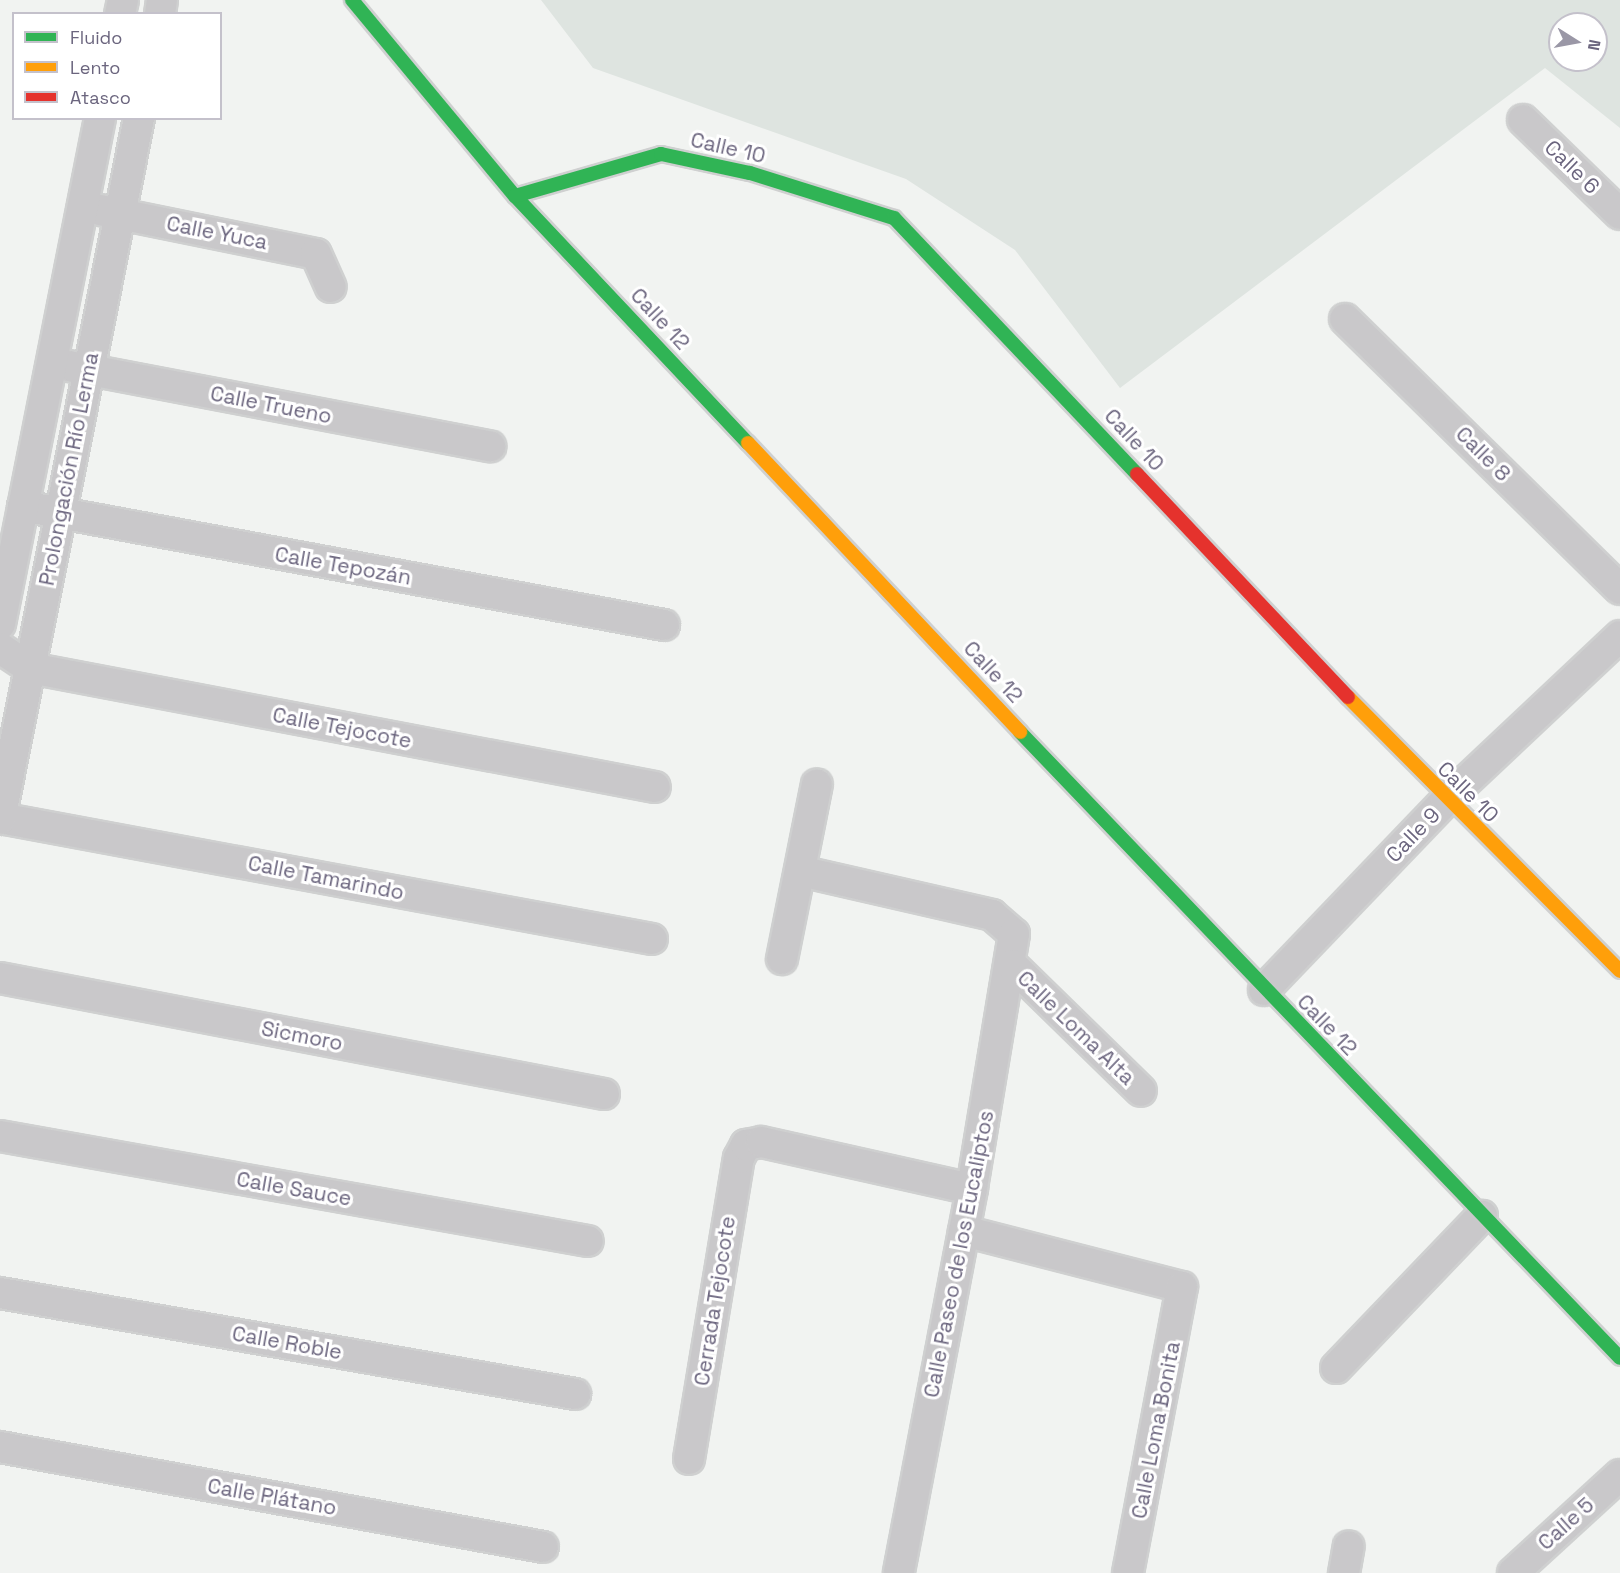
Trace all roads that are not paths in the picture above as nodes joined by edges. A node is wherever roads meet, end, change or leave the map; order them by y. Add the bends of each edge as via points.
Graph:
1 (352, 0) edge
2 (100, 120) edge
3 (139, 120) edge
4 (1523, 120) dead end
5 (515, 196) junction
6 (82, 206) junction
7 (120, 214) junction
8 (1620, 214) edge
9 (331, 287) dead end
10 (1345, 319) dead end
11 (51, 363) junction
12 (89, 370) junction
13 (490, 446) dead end
14 (23, 506) junction
15 (60, 515) junction
16 (1620, 589) edge
17 (0, 624) edge
18 (664, 625) dead end
19 (1620, 636) edge
20 (0, 648) edge
21 (30, 668) junction
22 (817, 784) dead end
23 (655, 787) dead end
24 (1446, 800) junction
25 (0, 818) edge
26 (800, 871) junction
27 (652, 939) dead end
28 (782, 959) dead end
29 (1012, 965) junction
30 (1620, 971) edge
31 (0, 978) edge
32 (1264, 990) junction
33 (1141, 1091) dead end
34 (604, 1094) dead end
35 (0, 1136) edge
36 (972, 1189) junction
37 (1482, 1216) junction
38 (964, 1231) junction
39 (588, 1241) dead end
40 (0, 1293) edge
41 (1620, 1358) edge
42 (1336, 1368) dead end
43 (575, 1394) dead end
44 (0, 1447) edge
45 (689, 1459) dead end
46 (1620, 1475) edge
47 (543, 1547) dead end
48 (899, 1573) edge
49 (1128, 1573) edge
50 (1513, 1573) edge

1 - 5 street, Calle 12
2 - 6 street, Prolongación Río Lerma
3 - 7 street, Prolongación Río Lerma
4 - 8 street, Calle 6
5 - 24 street, Calle 10 via 661,154 750,172 894,218
5 - 32 street, Calle 12
6 - 7 street, Calle Yuca
6 - 11 street, Prolongación Río Lerma
7 - 9 street, Calle Yuca via 316,254
7 - 12 street, Prolongación Río Lerma
10 - 16 street, Calle 8
11 - 12 street, Calle Trueno
11 - 14 street, Prolongación Río Lerma
12 - 13 street, Calle Trueno
12 - 15 street, Prolongación Río Lerma
14 - 15 street, Calle Tepozán
14 - 17 street, Prolongación Río Lerma
15 - 18 street, Calle Tepozán
15 - 21 street, Prolongación Río Lerma
19 - 24 street, Calle 9
20 - 21 street
21 - 23 street, Calle Tejocote
21 - 25 street, Prolongación Río Lerma
22 - 26 street
24 - 30 street, Calle 10
24 - 32 street, Calle 9
25 - 27 street, Calle Tamarindo
26 - 28 street
26 - 29 street, Calle Paseo de los Eucaliptos via 992,915 1014,934
29 - 33 street, Calle Loma Alta
29 - 36 street, Calle Paseo de los Eucaliptos
31 - 34 street, Sicmoro
32 - 37 street, Calle 12
35 - 39 street, Calle Sauce
36 - 38 street, Calle Paseo de los Eucaliptos
36 - 45 street, Cerrada Tejocote via 761,1142 746,1145 739,1158
37 - 41 street, Calle 12
37 - 42 street
38 - 48 street, Calle Paseo de los Eucaliptos
38 - 49 street, Calle Loma Bonita via 1182,1287
40 - 43 street, Calle Roble
44 - 47 street, Calle Plátano
46 - 50 street, Calle 5

